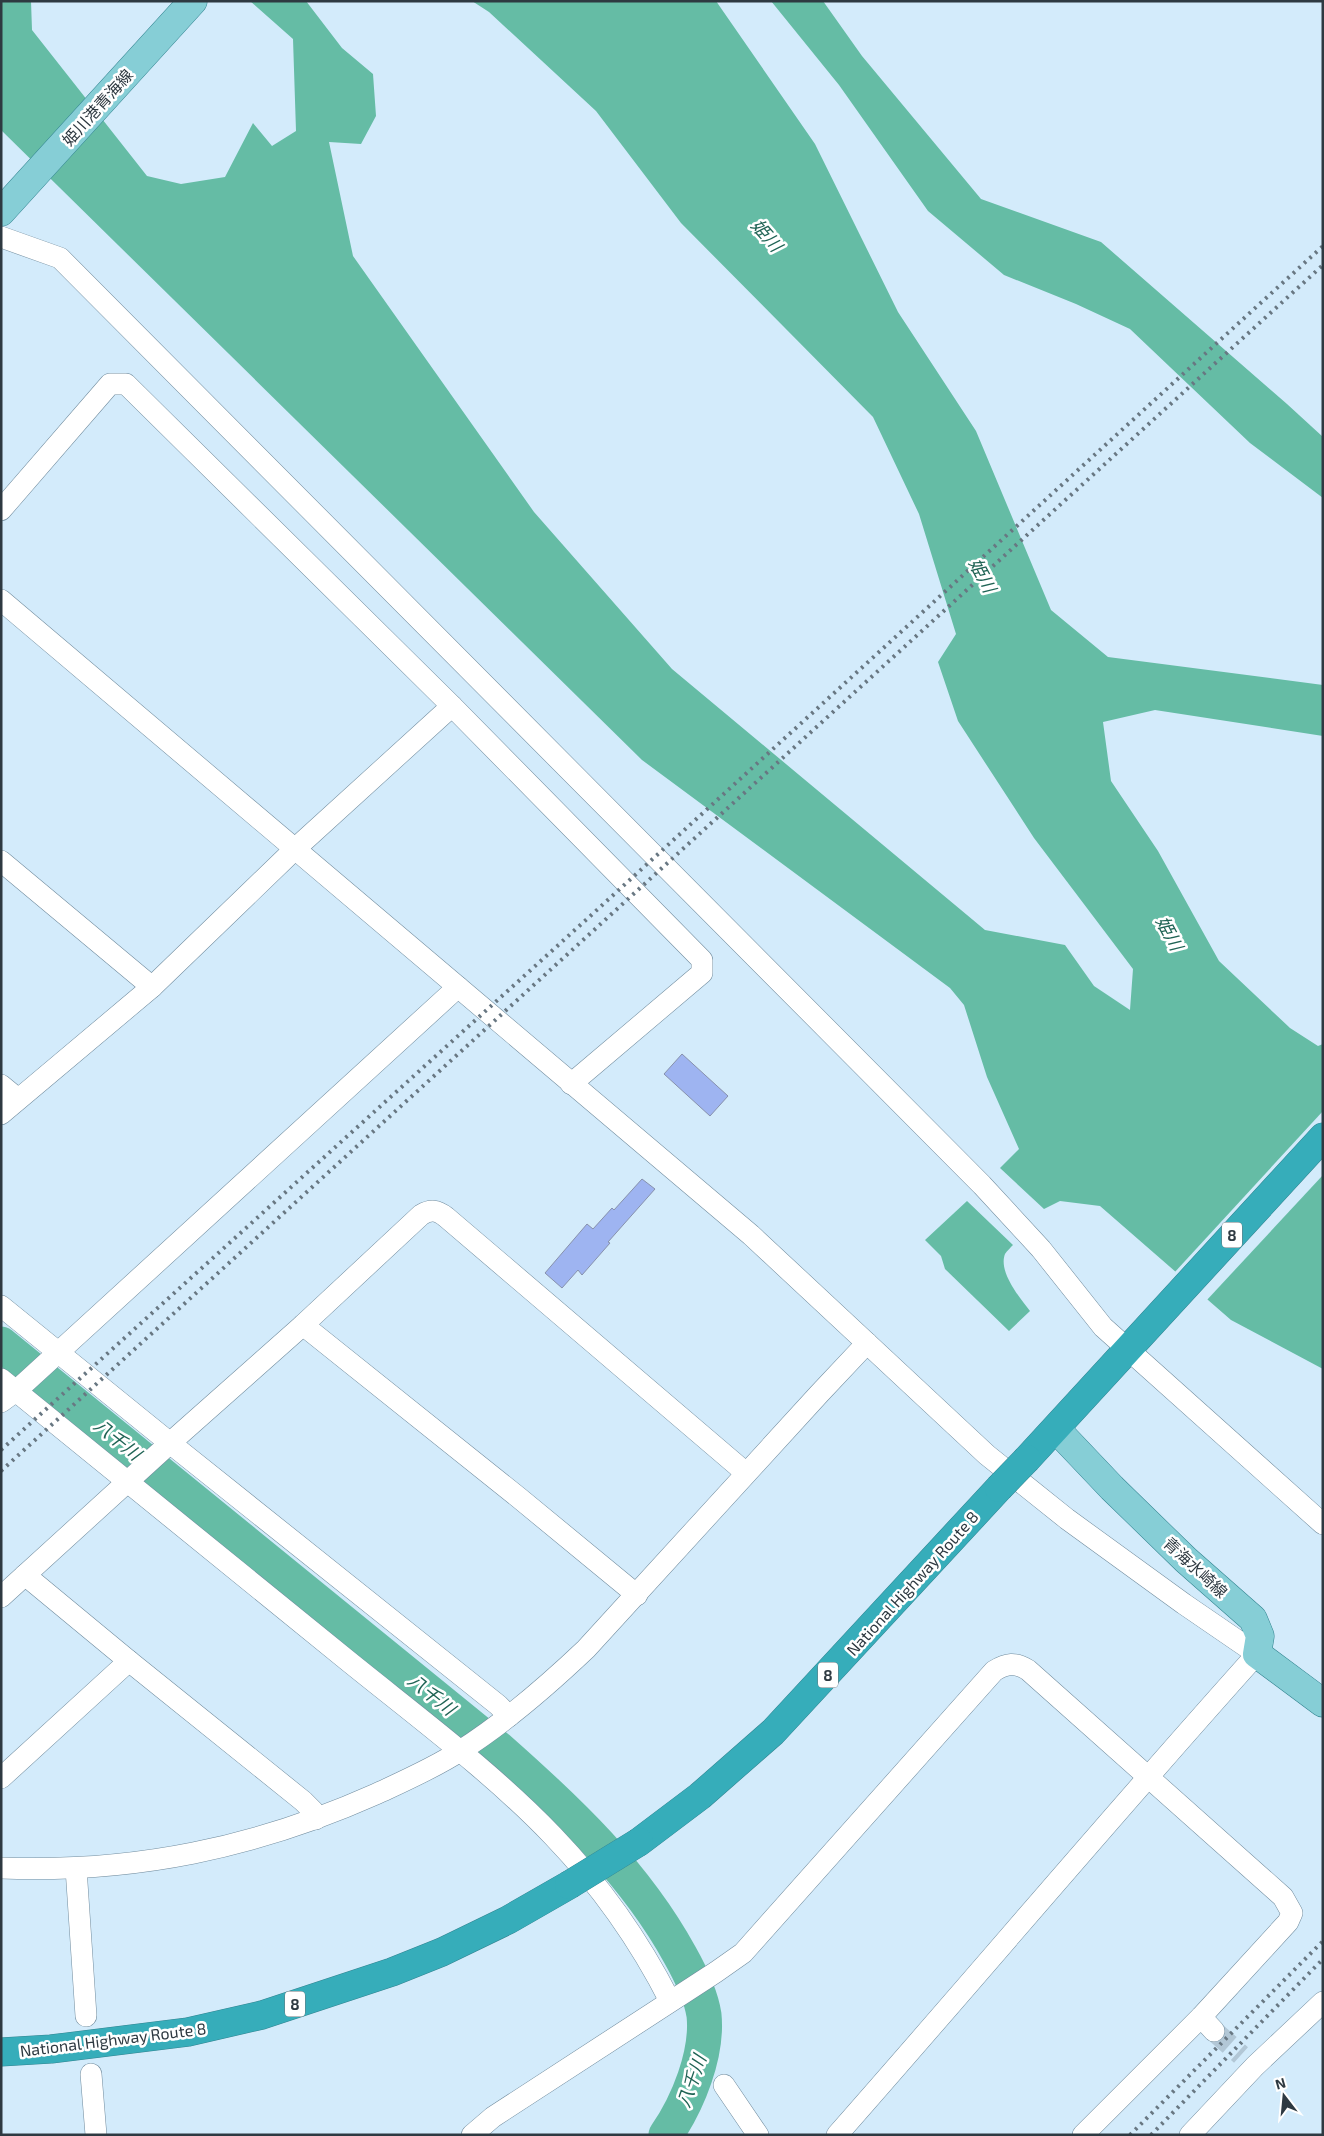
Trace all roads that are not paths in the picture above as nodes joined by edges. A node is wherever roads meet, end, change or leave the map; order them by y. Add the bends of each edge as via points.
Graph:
1 (193, 1) edge
2 (3, 210) edge
3 (1, 237) edge
4 (1, 510) edge
5 (1, 600) edge
6 (452, 706) junction
7 (296, 848) junction
8 (1, 861) edge
9 (152, 987) junction
10 (458, 987) junction
11 (571, 1084) junction
12 (1, 1085) edge
13 (18, 1099) junction
14 (1, 1114) edge
15 (1323, 1137) edge
16 (1, 1306) edge
17 (303, 1325) junction
18 (1134, 1342) junction
19 (867, 1343) junction
20 (57, 1352) junction
21 (6, 1391) edge
22 (1056, 1429) junction
23 (170, 1443) junction
24 (746, 1473) junction
25 (129, 1481) junction
26 (1323, 1524) edge
27 (25, 1575) junction
28 (637, 1595) junction
29 (1, 1597) edge
30 (1257, 1654) junction
31 (129, 1661) junction
32 (1323, 1703) edge
33 (509, 1716) junction
34 (459, 1752) junction
35 (1148, 1776) junction
36 (1, 1778) edge
37 (316, 1819) junction
38 (1, 1868) edge
39 (76, 1868) junction
40 (670, 2001) junction
41 (1323, 2002) edge
42 (86, 2016) dead end
43 (1, 2052) edge
44 (91, 2074) dead end
45 (724, 2085) dead end
46 (96, 2135) edge
47 (472, 2135) edge
48 (758, 2135) edge
49 (837, 2135) edge
50 (1083, 2135) edge
51 (1190, 2135) edge

1 - 2 main road, 姫川港青海線
3 - 18 street via 60,258 982,1185 1041,1249 1103,1327
4 - 6 street via 110,384 126,384
5 - 7 street
6 - 7 street
6 - 11 street via 702,960 702,973
7 - 9 street
7 - 10 street
8 - 9 street
9 - 13 street
10 - 11 street
10 - 20 street
11 - 19 street via 751,1235
12 - 13 street
13 - 14 street
15 - 18 highway, National Highway Route 8 / 8
16 - 20 street
17 - 23 street
17 - 24 street via 421,1215 438,1211
17 - 28 street
18 - 22 highway, National Highway Route 8 / 8
18 - 26 street
19 - 24 street
19 - 30 street via 987,1455 1067,1519
20 - 21 street
20 - 23 street
21 - 25 street
22 - 30 main road, 青海水崎線 via 1186,1560 1253,1619 1260,1636
22 - 43 highway, National Highway Route 8 / 8, bridge via 773,1732 700,1796 639,1842 569,1886 442,1952 392,1972 262,2014 188,2032
23 - 25 street
23 - 33 street
24 - 28 street
25 - 27 street
25 - 34 street
27 - 29 street
27 - 31 street
28 - 33 street via 551,1683
30 - 32 main road
30 - 35 street
31 - 36 street
31 - 37 street via 303,1801
33 - 34 street
34 - 37 street via 391,1787
34 - 40 street via 528,1811 570,1854 620,1916
35 - 40 street via 1028,1670 1019,1664 1002,1666 994,1671 759,1937 743,1953
35 - 49 street
35 - 50 street via 1283,1897 1292,1913 1207,2024
37 - 39 street via 177,1858
38 - 39 street
39 - 42 street
40 - 47 street via 493,2117
41 - 51 street via 1248,2061
44 - 46 street
45 - 48 street

